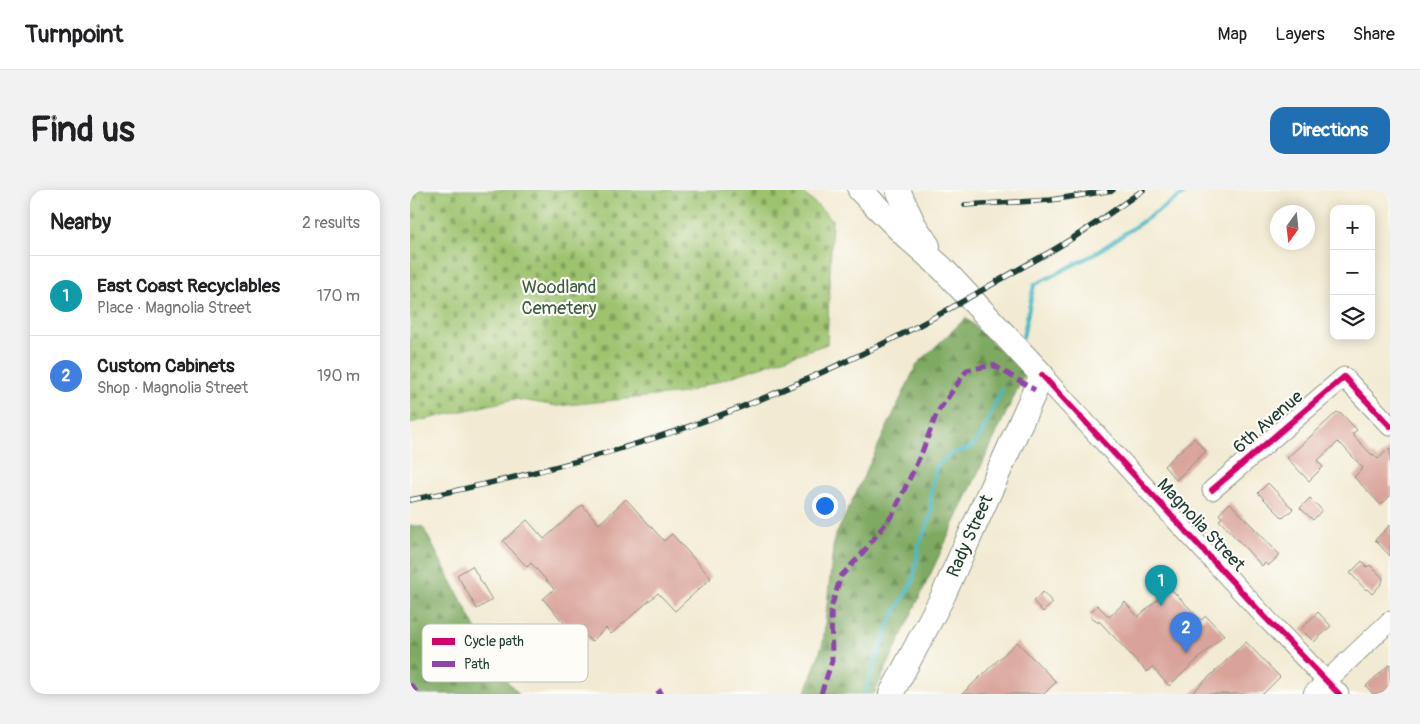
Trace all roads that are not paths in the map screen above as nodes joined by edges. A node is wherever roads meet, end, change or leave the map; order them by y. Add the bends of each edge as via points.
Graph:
1 (860, 190) edge
2 (898, 190) edge
3 (942, 268) junction
4 (1042, 375) junction
5 (1390, 426) edge
6 (1212, 490) dead end
7 (1390, 621) edge
8 (1333, 687) edge
9 (891, 694) edge
10 (1313, 694) edge

1 - 3 main road, Magnolia Street
2 - 3 main road, Magnolia Street via 914,225
3 - 4 main road, Magnolia Street
4 - 8 street, Magnolia Street
4 - 9 main road, Rady Street via 942,598
5 - 6 street, 6th Avenue via 1344,377
7 - 8 street
8 - 10 street

